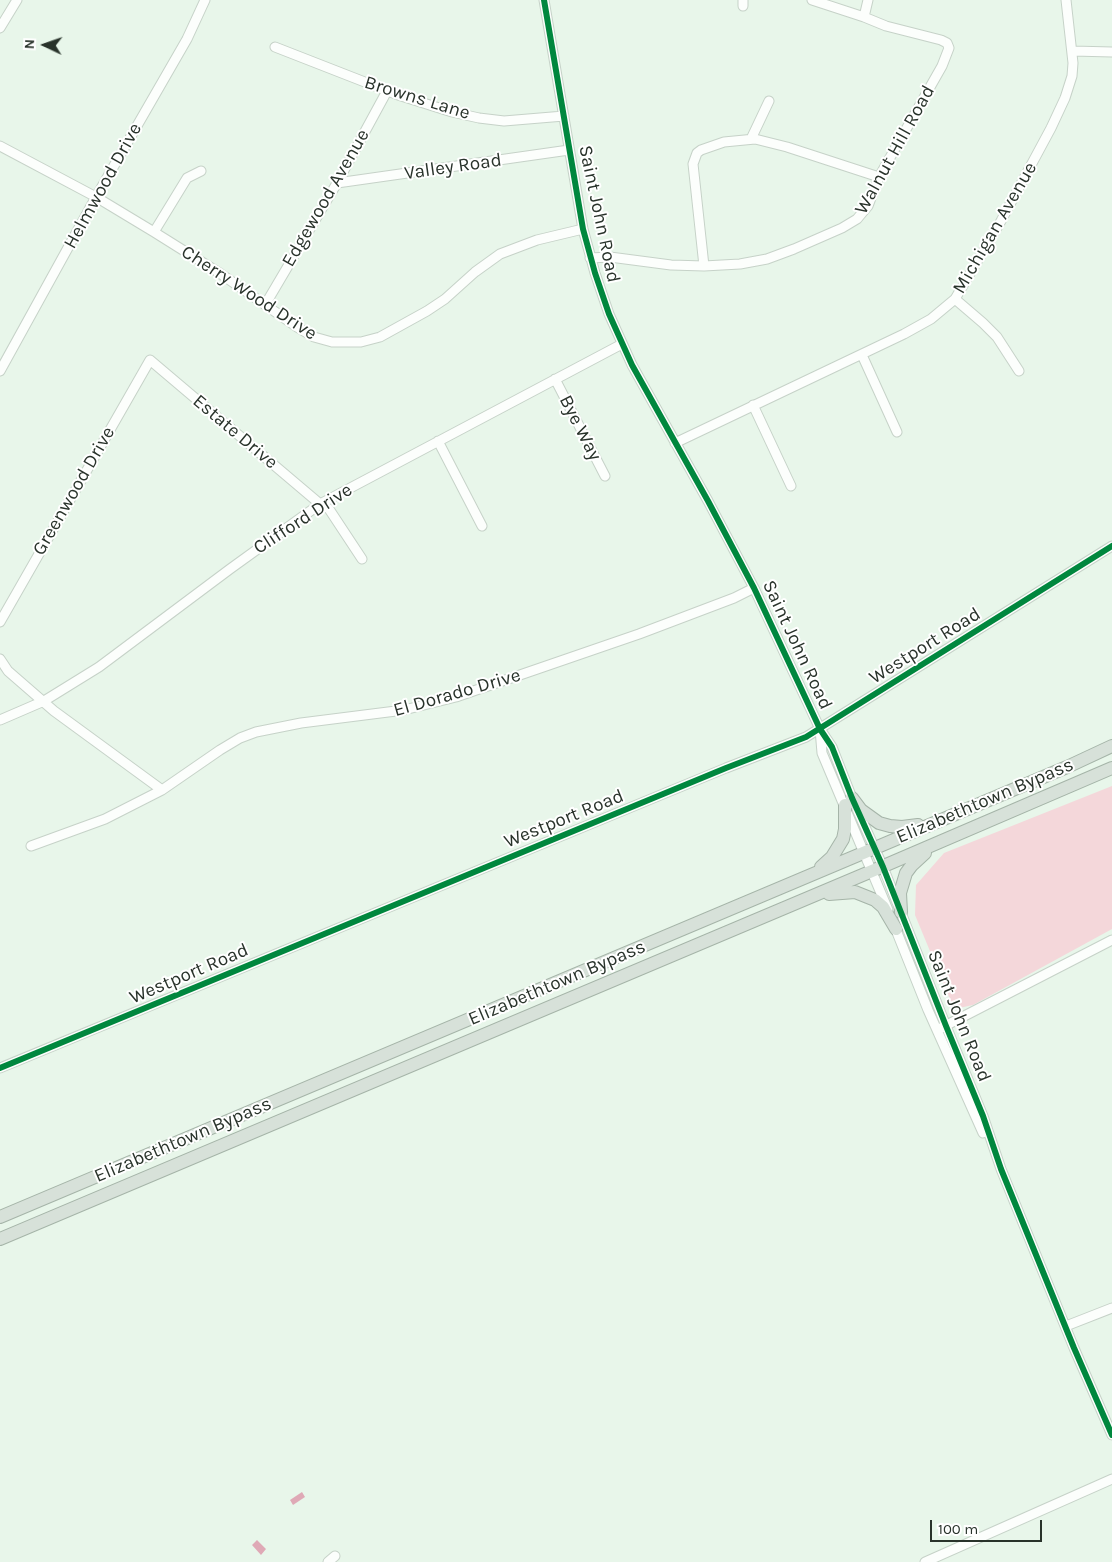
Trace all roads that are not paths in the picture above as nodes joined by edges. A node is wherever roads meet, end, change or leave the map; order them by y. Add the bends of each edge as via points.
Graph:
1 (17, 0) edge
2 (205, 0) edge
3 (544, 0) edge
4 (812, 0) edge
5 (868, 0) edge
6 (1066, 0) edge
7 (864, 16) junction
8 (0, 28) edge
9 (275, 48) dead end
10 (1073, 51) junction
11 (1112, 52) edge
12 (387, 92) junction
13 (769, 101) dead end
14 (564, 116) junction
15 (751, 139) junction
16 (0, 146) edge
17 (569, 150) junction
18 (201, 171) dead end
19 (879, 177) junction
20 (336, 183) junction
21 (96, 197) junction
22 (583, 229) junction
23 (154, 232) junction
24 (590, 258) junction
25 (704, 266) junction
26 (955, 299) junction
27 (265, 305) junction
28 (622, 344) junction
29 (862, 355) junction
30 (150, 360) joint
31 (0, 371) edge
32 (1019, 371) dead end
33 (555, 379) junction
34 (754, 405) junction
35 (897, 432) dead end
36 (438, 441) junction
37 (675, 442) junction
38 (605, 476) dead end
39 (791, 486) dead end
40 (320, 504) junction
41 (482, 526) dead end
42 (1112, 546) edge
43 (362, 558) dead end
44 (754, 588) junction
45 (0, 622) edge
46 (0, 659) edge
47 (44, 701) junction
48 (0, 720) edge
49 (820, 729) junction
50 (1112, 746) edge
51 (1112, 768) edge
52 (162, 790) junction
53 (848, 802) junction
54 (949, 817) junction
55 (957, 835) junction
56 (31, 846) dead end
57 (869, 850) junction
58 (877, 869) junction
59 (804, 878) junction
60 (812, 897) junction
61 (901, 912) junction
62 (896, 929) junction
63 (1112, 940) edge
64 (946, 1026) junction
65 (938, 1030) junction
66 (0, 1068) edge
67 (1001, 1169) junction
68 (3, 1216) edge
69 (0, 1240) edge
70 (1112, 1308) edge
71 (1066, 1326) junction
72 (1112, 1435) edge
73 (1112, 1478) edge
74 (925, 1562) edge

1 - 8 street
2 - 21 street, Helmwood Drive via 187,39
3 - 14 street, Saint John Road
4 - 7 street
5 - 7 street
6 - 10 street, Michigan Avenue
7 - 19 street, Walnut Hill Road via 886,26 941,40 949,48
9 - 12 street, Browns Lane
10 - 11 street
10 - 26 street, Michigan Avenue via 1072,76 1057,115 1001,222
12 - 14 street, Browns Lane via 479,118 519,121
12 - 20 street, Edgewood Avenue
13 - 15 street
14 - 17 street, Saint John Road
15 - 19 street via 787,147
15 - 25 street via 706,147 694,158
16 - 21 street, Cherry Wood Drive
17 - 20 street, Valley Road
17 - 22 street, Saint John Road
18 - 23 street via 187,178
19 - 25 street, Walnut Hill Road via 868,206 857,219 842,228 767,259
20 - 27 street, Edgewood Avenue
21 - 23 street, Cherry Wood Drive
21 - 31 street, Helmwood Drive
22 - 24 street, Saint John Road
22 - 27 street, Cherry Wood Drive via 537,240 500,254 427,311 380,336 361,342 322,340
23 - 27 street, Cherry Wood Drive
24 - 25 street, Walnut Hill Road
24 - 28 street, Saint John Road
26 - 29 street, Michigan Avenue via 931,319
26 - 32 street via 997,337
28 - 33 street, Clifford Drive
28 - 37 street, Saint John Road
29 - 34 street, Michigan Avenue
29 - 35 street
30 - 40 street, Estate Drive
30 - 45 street, Greenwood Drive
33 - 36 street, Clifford Drive
33 - 38 street, Bye Way
34 - 37 street, Michigan Avenue
34 - 39 street
36 - 40 street, Clifford Drive
36 - 41 street
37 - 44 street, Saint John Road
40 - 43 street, Estate Drive via 329,509
40 - 47 street, Clifford Drive via 99,667
42 - 49 street, Westport Road
44 - 49 street, Saint John Road
44 - 52 street, El Dorado Drive via 639,634 448,699 404,710 256,732 220,750
46 - 47 street via 8,671
47 - 48 street, Clifford Drive
47 - 52 street
49 - 53 street, Saint John Road via 822,753
49 - 66 street, Westport Road
50 - 54 highway, Elizabethtown Bypass
51 - 55 highway, Elizabethtown Bypass
52 - 56 street, El Dorado Drive via 105,819
53 - 54 highway via 879,823 890,826 913,826
53 - 57 street, Saint John Road
53 - 59 highway via 845,829 838,849 824,865
54 - 57 highway, Elizabethtown Bypass
55 - 58 highway, Elizabethtown Bypass
55 - 61 highway via 912,864 902,883
57 - 58 street, Saint John Road
57 - 59 highway, Elizabethtown Bypass
58 - 60 highway, Elizabethtown Bypass
58 - 61 street, Saint John Road
58 - 62 street, Saint John Road
59 - 68 highway, Elizabethtown Bypass
60 - 62 highway via 843,892 865,895 883,907
60 - 69 highway, Elizabethtown Bypass
61 - 64 street, Saint John Road
62 - 65 street, Saint John Road
63 - 64 street
64 - 65 street
64 - 67 street, Saint John Road
65 - 67 street, Saint John Road
67 - 71 street, Saint John Road
70 - 71 street
71 - 72 street, Saint John Road
73 - 74 street

